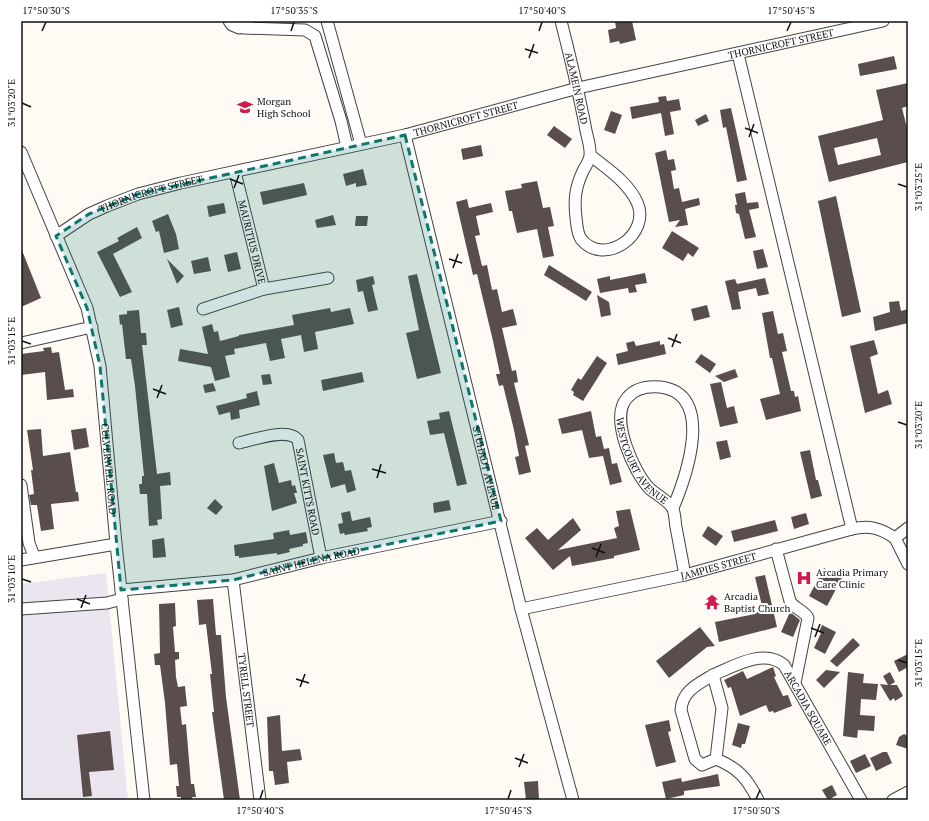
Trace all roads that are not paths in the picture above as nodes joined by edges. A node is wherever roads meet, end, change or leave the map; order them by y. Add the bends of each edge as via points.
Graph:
1 (229, 21) edge
2 (327, 21) edge
3 (561, 21) edge
4 (883, 21) edge
5 (246, 24) edge
6 (738, 54) junction
7 (578, 88) junction
8 (405, 135) junction
9 (361, 144) junction
10 (347, 147) junction
11 (21, 152) edge
12 (590, 155) junction
13 (235, 172) junction
14 (56, 236) junction
15 (328, 278) dead end
16 (264, 289) junction
17 (203, 309) dead end
18 (92, 327) junction
19 (21, 343) edge
20 (239, 442) dead end
21 (21, 486) edge
22 (673, 508) junction
23 (500, 521) junction
24 (908, 528) edge
25 (852, 529) junction
26 (895, 538) junction
27 (116, 544) junction
28 (776, 550) junction
29 (34, 556) junction
30 (321, 558) junction
31 (21, 560) edge
32 (908, 564) edge
33 (685, 575) junction
34 (233, 580) junction
35 (122, 594) junction
36 (21, 609) edge
37 (521, 609) junction
38 (713, 675) junction
39 (795, 683) junction
40 (716, 759) junction
41 (908, 792) edge
42 (897, 799) edge
43 (144, 800) edge
44 (260, 800) edge
45 (573, 800) edge
46 (758, 800) edge
47 (861, 800) edge

1 - 5 street via 235,28
2 - 9 street
3 - 7 street, ALAMEIN ROAD
4 - 6 street, THORNICROFT STREET
5 - 10 street via 305,30 315,36
6 - 7 street, THORNICROFT STREET
6 - 25 street
7 - 8 street, THORNICROFT STREET
7 - 12 street, ALAMEIN ROAD
8 - 9 street, THORNICROFT STREET
8 - 23 street, STUHADT AVENUE
9 - 10 street, THORNICROFT STREET
10 - 13 street, THORNICROFT STREET
11 - 14 street, CULVERWELL ROAD
12 - 12 street via 619,178 638,203 636,229 630,240 612,249 592,246 584,241 578,231 575,191
13 - 14 street, THORNICROFT STREET via 138,194 89,214
13 - 16 street, MAURITIUS DRIVE
14 - 18 street, CULVERWELL ROAD via 87,308
15 - 16 street, MAURITIUS DRIVE
16 - 17 street, MAURITIUS DRIVE
18 - 19 street
18 - 27 street, CULVERWELL ROAD via 100,366
20 - 30 street, SAINT KITTS ROAD via 283,434 292,435 298,440
21 - 29 street via 29,543
22 - 22 street, WESTCOURT AVENUE via 650,489 630,460 621,424 622,410 625,399 638,389 667,388 684,397 688,403 693,435 685,479
22 - 33 street, WESTCOURT AVENUE
23 - 30 street, SAINT HELENA ROAD
23 - 37 street, STUHADT AVENUE
24 - 26 street
25 - 26 street, JAMPIES STREET via 866,526 883,530
25 - 28 street, JAMPIES STREET
26 - 32 street
27 - 29 street
27 - 35 street, CULVERWELL ROAD
28 - 33 street, JAMPIES STREET
28 - 39 street via 790,601 808,618
29 - 31 street
30 - 34 street, SAINT HELENA ROAD
33 - 37 street, JAMPIES STREET
34 - 35 street, SAINT HELENA ROAD
34 - 44 street, TYRELL STREET
35 - 36 street, SAINT HELENA ROAD via 107,602
35 - 43 street, CULVERWELL ROAD
37 - 45 street, STUHADT AVENUE
38 - 39 street, ARCADIA SQUARE via 761,657 771,657 784,665
38 - 40 street via 722,708
38 - 40 street, ARCADIA SQUARE via 690,689 681,702 681,710 694,759 702,764
39 - 47 street, ARCADIA SQUARE
40 - 46 street via 742,774
41 - 42 street

